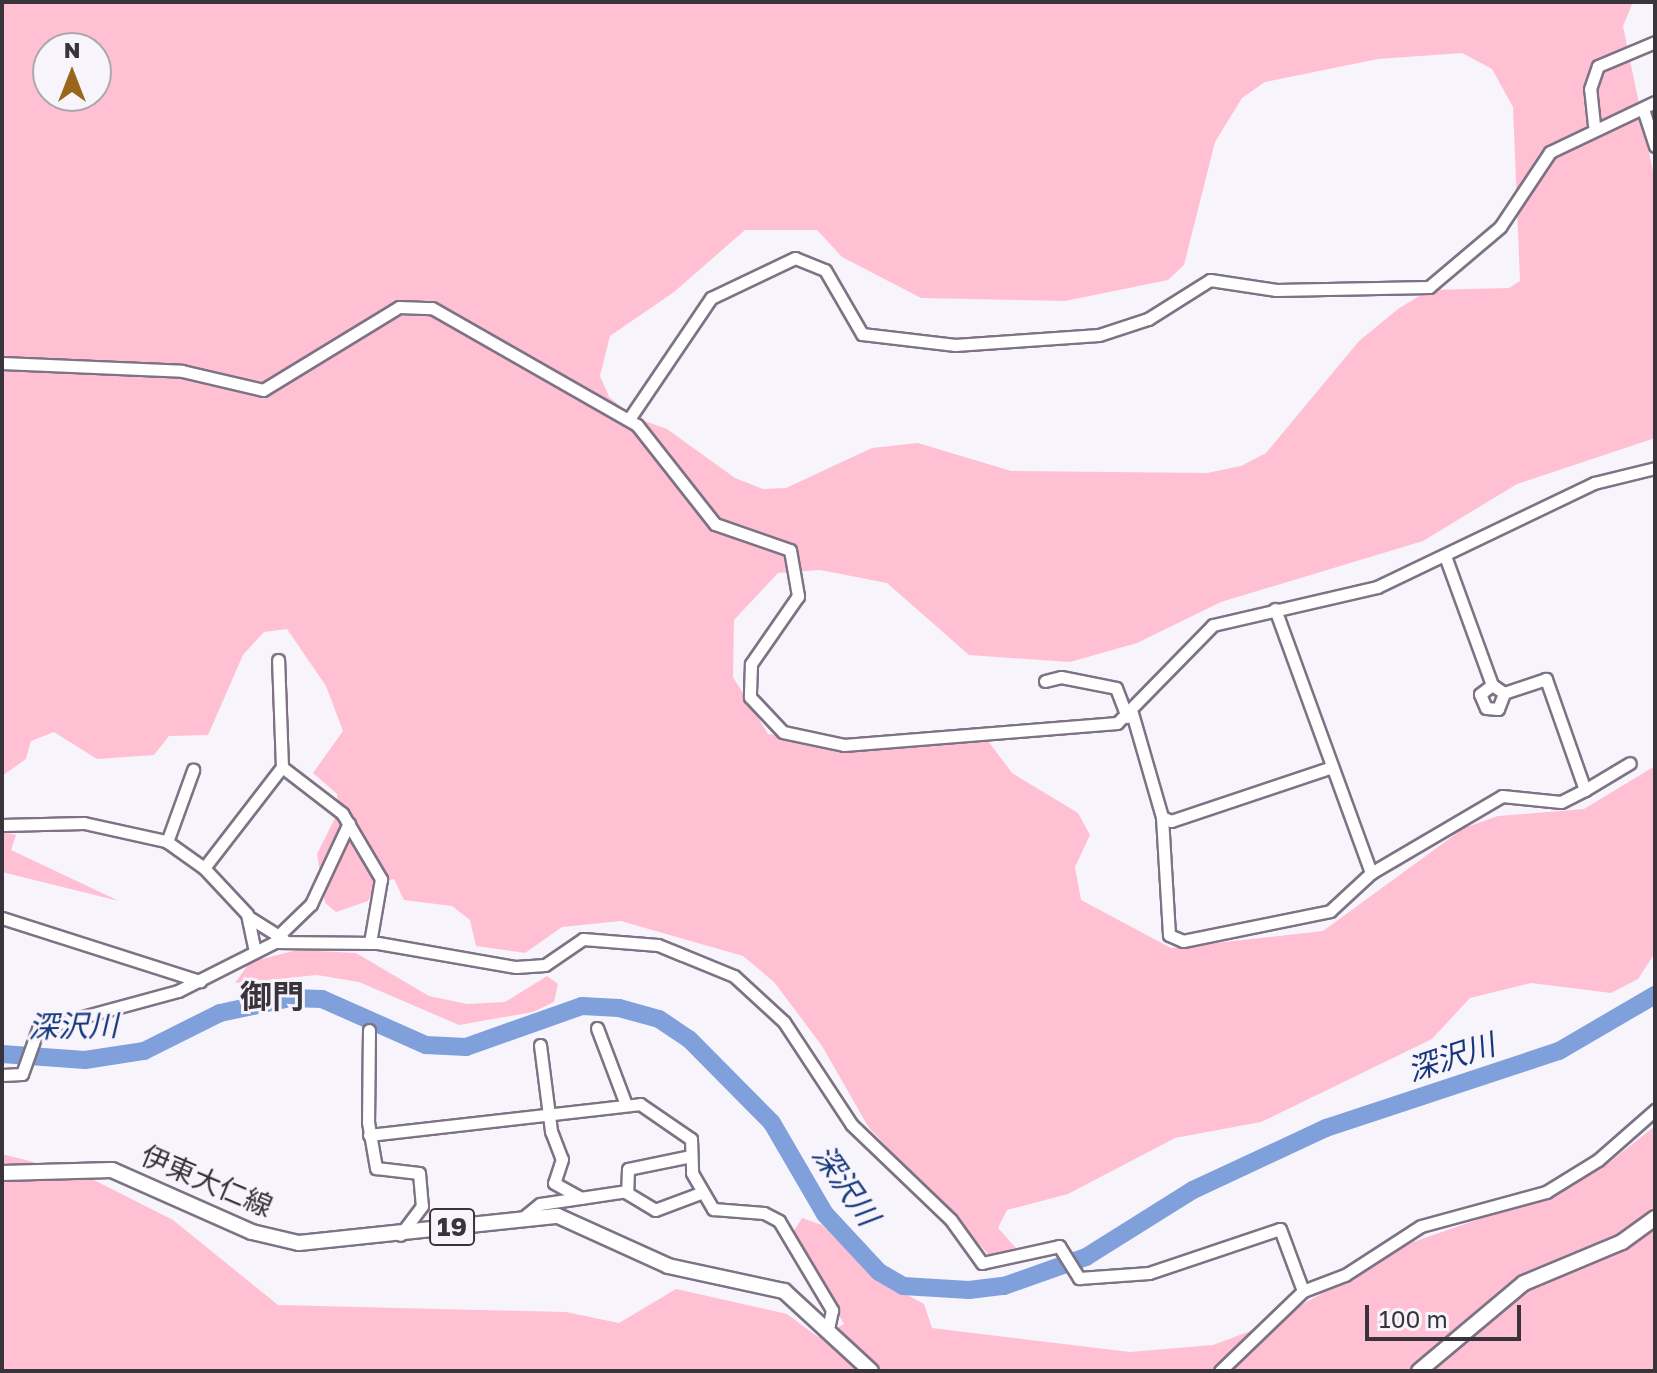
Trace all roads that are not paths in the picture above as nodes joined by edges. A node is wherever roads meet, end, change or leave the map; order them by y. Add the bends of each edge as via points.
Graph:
1 (1655, 42) edge
2 (1655, 102) edge
3 (1643, 109) junction
4 (1594, 125) junction
5 (1655, 146) edge
6 (2, 363) edge
7 (629, 419) junction
8 (1655, 468) edge
9 (1445, 556) junction
10 (1275, 609) junction
11 (278, 660) dead end
12 (1045, 681) dead end
13 (1492, 685) junction
14 (1504, 693) junction
15 (1129, 715) junction
16 (1630, 763) dead end
17 (282, 767) junction
18 (1332, 767) junction
19 (193, 770) dead end
20 (1585, 790) junction
21 (1162, 817) junction
22 (349, 823) junction
23 (2, 825) edge
24 (167, 842) junction
25 (204, 868) junction
26 (1371, 873) junction
27 (2, 918) edge
28 (250, 918) junction
29 (281, 939) junction
30 (370, 943) junction
31 (254, 948) junction
32 (201, 981) junction
33 (597, 1028) dead end
34 (369, 1030) dead end
35 (540, 1045) dead end
36 (2, 1075) edge
37 (625, 1102) junction
38 (1655, 1110) edge
39 (549, 1112) junction
40 (369, 1135) junction
41 (691, 1156) junction
42 (2, 1173) edge
43 (627, 1191) junction
44 (703, 1192) junction
45 (581, 1198) junction
46 (525, 1216) junction
47 (1655, 1218) edge
48 (400, 1235) junction
49 (1303, 1291) junction
50 (828, 1329) junction
51 (871, 1371) edge
52 (1220, 1371) edge
53 (1419, 1371) edge

1 - 4 street via 1598,66 1590,89
2 - 3 street
3 - 4 street
3 - 5 street
4 - 7 street via 1550,152 1500,227 1429,287 1276,290 1210,280 1148,319 1099,335 955,345 862,334 825,270 795,258 711,298
6 - 7 street via 182,371 263,390 345,334 413,303 594,394
7 - 15 street via 676,464 715,524 774,539 796,559 796,602 758,652 748,679 755,708 783,732 844,745 904,745 1106,727
8 - 9 street via 1594,483
9 - 10 street via 1355,595
9 - 13 street
10 - 15 street via 1227,618 1197,635
10 - 18 street
11 - 17 street
12 - 15 street via 1061,677 1116,688
13 - 14 street
13 - 14 street via 1480,694 1486,708 1498,709
14 - 20 street via 1546,679
15 - 21 street
16 - 20 street
17 - 22 street
17 - 25 street
18 - 21 street via 1189,819
18 - 26 street
19 - 24 street
20 - 26 street via 1561,802 1502,796
21 - 26 street via 1173,942 1330,911
22 - 29 street via 311,904
22 - 30 street via 381,879
23 - 24 street via 84,823
24 - 25 street
25 - 28 street
27 - 32 street
28 - 29 street
28 - 31 street
29 - 30 street
29 - 31 street
30 - 49 street via 516,967 556,960 583,939 658,945 734,976 784,1022 852,1125 951,1220 982,1263 1061,1248 1076,1273 1149,1273 1280,1229
31 - 32 street
32 - 36 street via 102,1007 30,1039 22,1074
33 - 37 street
34 - 40 street
35 - 39 street
37 - 39 street
37 - 41 street via 685,1132
38 - 49 street via 1598,1160 1546,1192 1421,1226 1345,1275
39 - 40 street
39 - 45 street via 562,1159 554,1183
40 - 48 street via 378,1172 419,1173 422,1206
41 - 43 street via 628,1169
41 - 44 street
42 - 48 main road, 伊東大仁線 / 19 via 112,1170 280,1240
43 - 44 street via 655,1210
43 - 45 street
44 - 50 street via 717,1211 764,1213 779,1221 832,1310
45 - 46 street via 540,1204
46 - 48 main road, 伊東大仁線 / 19
46 - 50 main road, 伊東大仁線 / 19 via 573,1219 656,1262 784,1291
47 - 53 main road via 1622,1242 1524,1283
49 - 52 street
50 - 51 main road, 伊東大仁線 / 19

